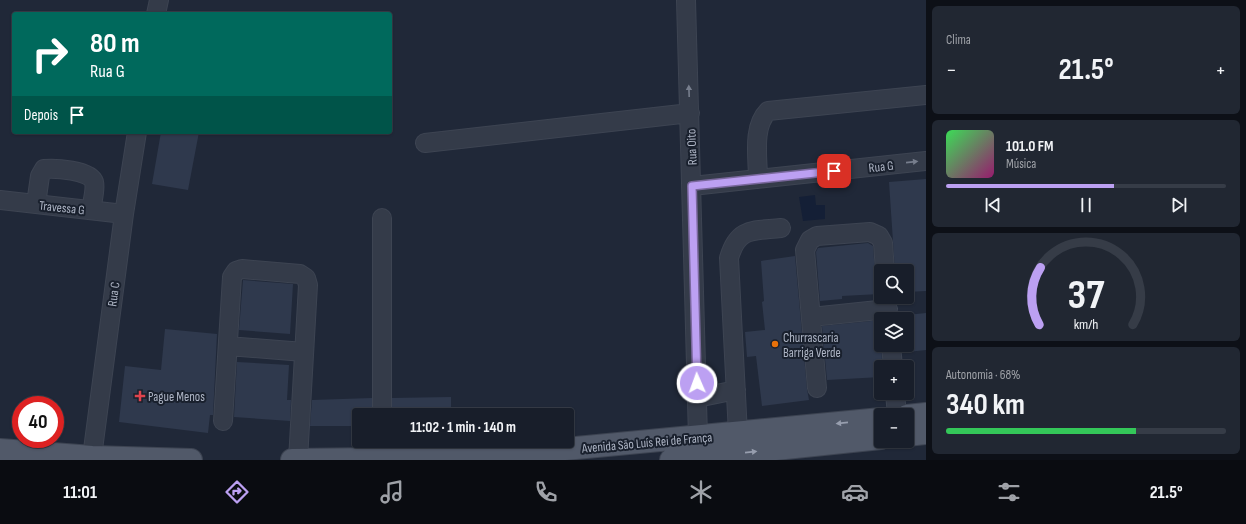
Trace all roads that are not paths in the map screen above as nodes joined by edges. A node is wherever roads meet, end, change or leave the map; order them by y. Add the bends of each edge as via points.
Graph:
1 (159, 0) edge
2 (686, 0) edge
3 (156, 12) edge
4 (926, 95) edge
5 (690, 113) junction
6 (137, 134) edge
7 (425, 143) dead end
8 (926, 161) edge
9 (758, 179) junction
10 (692, 186) junction
11 (0, 200) edge
12 (36, 204) junction
13 (91, 210) junction
14 (124, 214) junction
15 (382, 218) dead end
16 (781, 228) dead end
17 (884, 264) edge
18 (888, 308) edge
19 (811, 317) junction
20 (228, 346) junction
21 (304, 352) junction
22 (817, 388) dead end
23 (736, 390) junction
24 (697, 398) junction
25 (382, 408) edge
26 (874, 420) edge
27 (223, 421) dead end
28 (914, 423) edge
29 (926, 433) edge
30 (738, 434) junction
31 (698, 438) junction
32 (874, 439) edge
33 (0, 450) edge
34 (382, 450) edge
35 (92, 457) junction
36 (126, 459) edge
37 (191, 460) edge
38 (292, 460) edge
39 (298, 460) edge
40 (671, 460) edge

1 - 3 street
5 -> 2 street, Rua Oito
4 - 9 street via 768,111 761,117 758,126
5 - 7 street
5 - 10 street, Rua Oito
6 - 14 street, Rua C
9 -> 8 street, Rua G
9 - 10 street, Rua G
10 - 24 street, Rua Oito
11 - 12 street, Travessa G
12 - 13 street, Travessa G
12 - 13 street via 40,176 44,170 52,169 86,174 92,178 94,184
13 - 14 street, Travessa G
14 - 35 street, Rua C
15 - 25 street
16 - 23 street via 751,231 741,236 733,246 729,258
17 - 19 street via 883,243 879,236 870,232 817,236 810,240 805,250
18 - 19 street
19 - 22 street
20 - 21 street
20 - 21 street via 232,278 242,269 300,274 306,278 308,285
20 - 27 street
21 - 39 street
23 - 24 street
23 - 30 street
24 - 31 street, Rua Oito
26 -> 30 main road, Avenida São Luís Rei de França
28 - 29 main road
30 - 31 main road, Avenida São Luís Rei de França
31 - 34 main road, Avenida São Luís Rei de França via 534,452
40 -> 32 main road, Avenida São Luís Rei de França
33 - 35 main road
34 - 39 main road, Avenida São Luís Rei de França
35 - 36 main road
36 - 37 main road
38 - 39 main road, Avenida São Luís Rei de França

